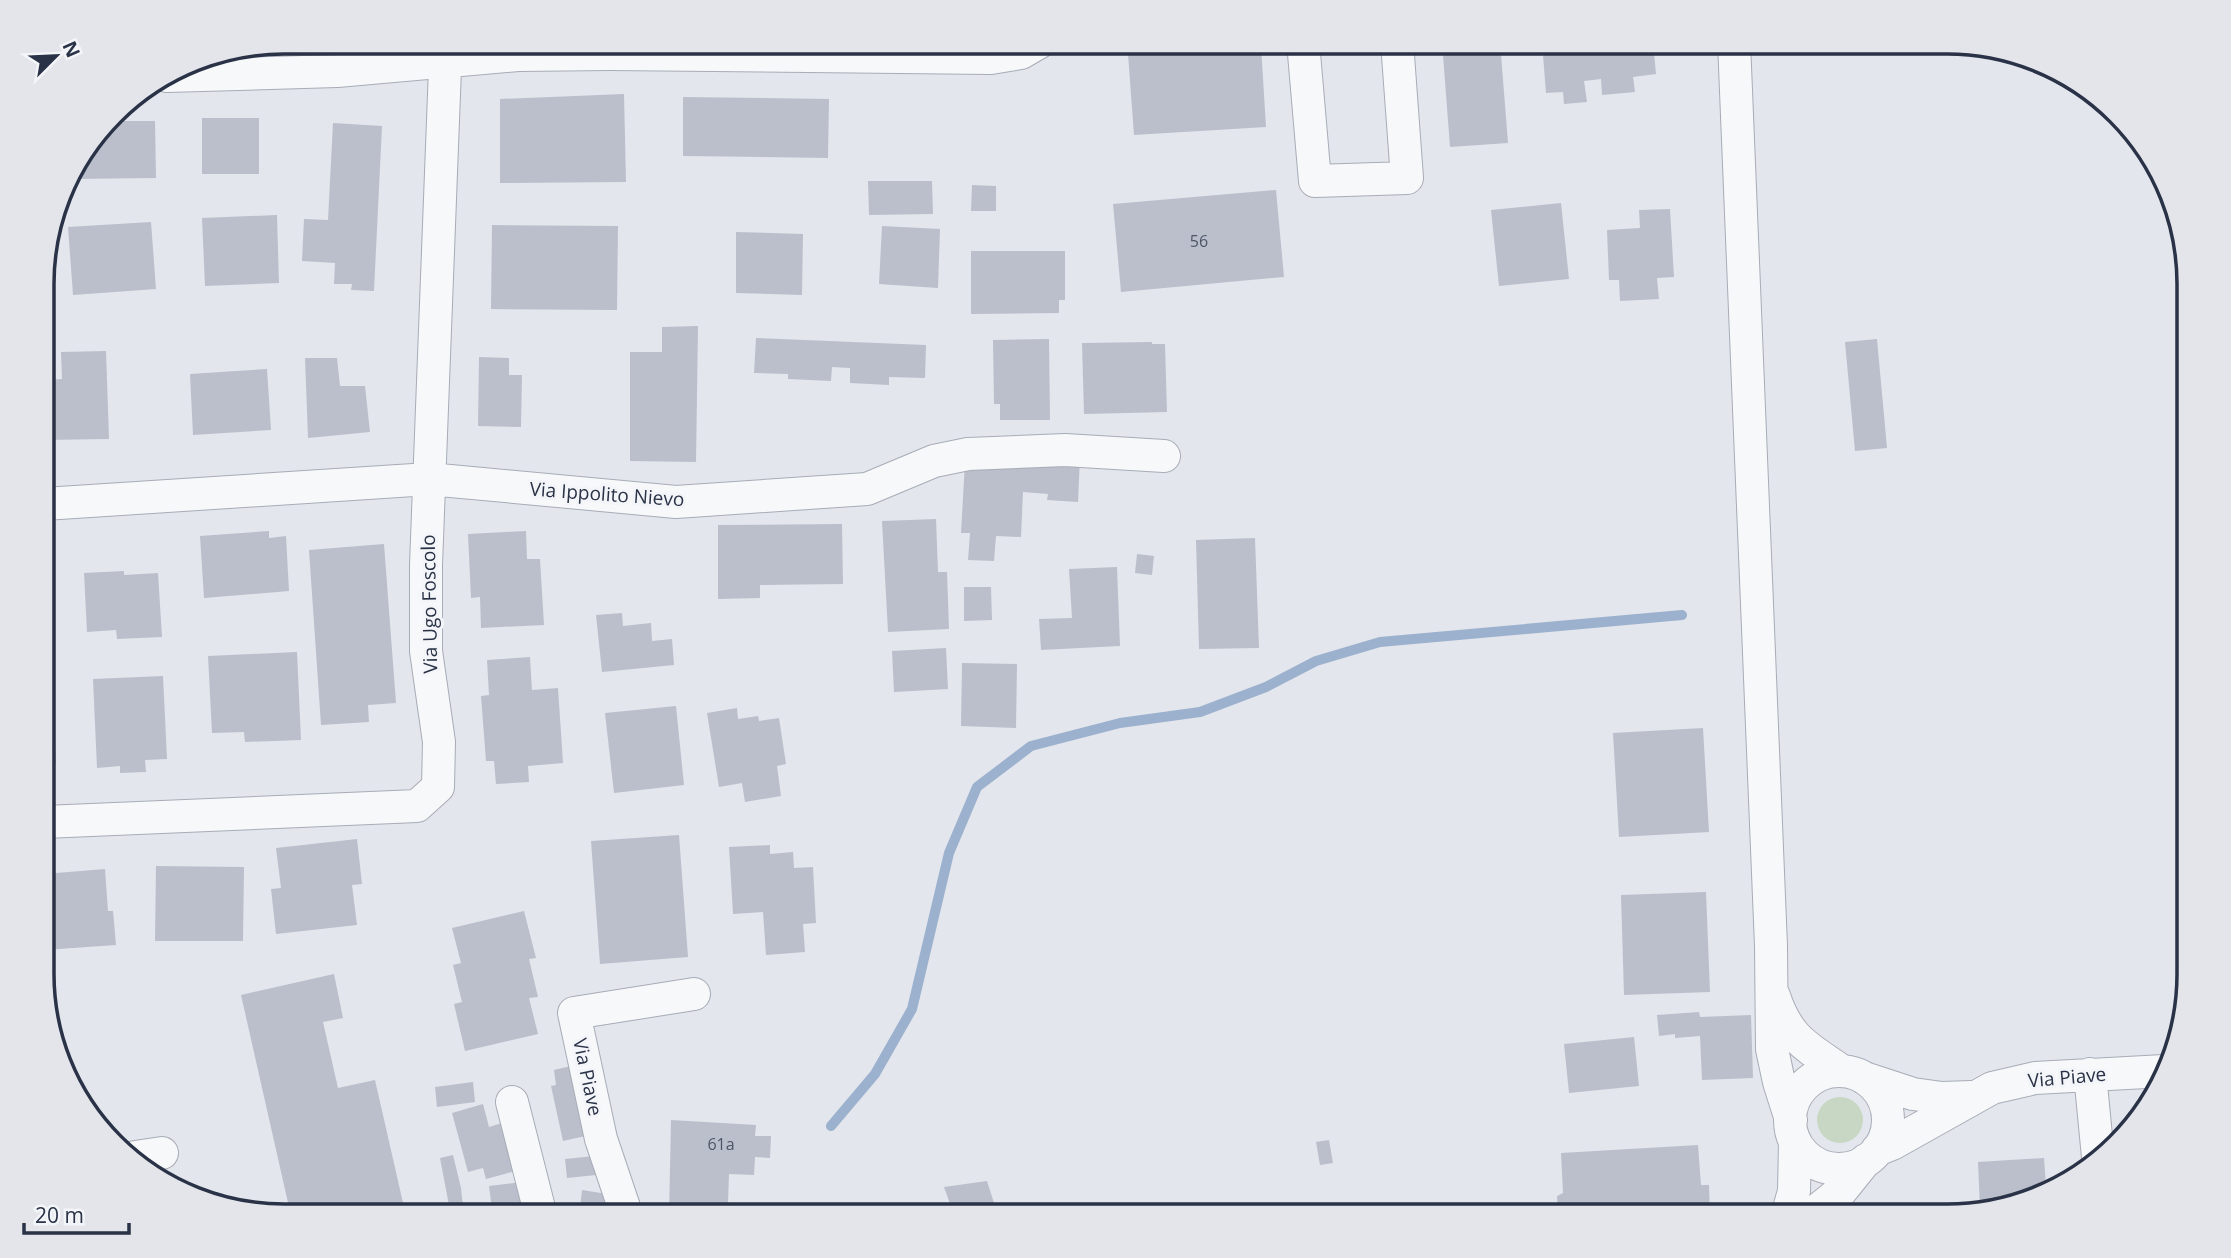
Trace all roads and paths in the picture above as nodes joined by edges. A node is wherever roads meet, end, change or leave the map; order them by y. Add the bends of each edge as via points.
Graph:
1 (434, 54) edge
2 (445, 54) edge
3 (494, 54) edge
4 (610, 54) edge
5 (610, 54) edge
6 (1015, 54) edge
7 (1304, 54) edge
8 (1398, 54) edge
9 (1734, 54) edge
10 (189, 75) edge
11 (1164, 456) dead end
12 (429, 479) junction
13 (54, 503) edge
14 (54, 821) edge
15 (1771, 985) junction
16 (694, 994) dead end
17 (2155, 1071) edge
18 (1853, 1074) junction
19 (2090, 1074) junction
20 (1973, 1097) junction
21 (512, 1102) dead end
22 (1793, 1131) junction
23 (2097, 1148) edge
24 (1872, 1155) junction
25 (1791, 1203) edge
26 (1826, 1203) edge
27 (538, 1204) edge
28 (623, 1204) edge

1 - 10 street via 337,71
2 - 12 street, Via Ugo Foscolo
3 - 4 street
5 - 6 street via 991,58
7 - 8 street via 1315,181 1407,178
9 - 15 street
11 - 12 street, Via Ippolito Nievo via 1065,450 968,454 934,461 867,489 676,502
12 - 13 street, Via Ippolito Nievo
12 - 14 street, Via Ugo Foscolo via 426,651 439,742 438,787 417,806
15 - 18 street via 1781,1017 1797,1040
15 - 22 street via 1772,1049
16 - 28 street, Via Piave via 574,1013 601,1139
17 - 19 street, Via Piave
18 - 20 street, Via Piave via 1913,1094
18 - 22 street via 1828,1072 1805,1085 1792,1108
18 - 24 street via 1875,1087 1888,1111 1885,1139
19 - 20 street, Via Piave via 2035,1078
19 - 23 street
20 - 24 street, Via Piave
21 - 27 street
22 - 24 street via 1803,1153 1827,1167 1854,1167
22 - 25 street
24 - 26 street, Via Piave

